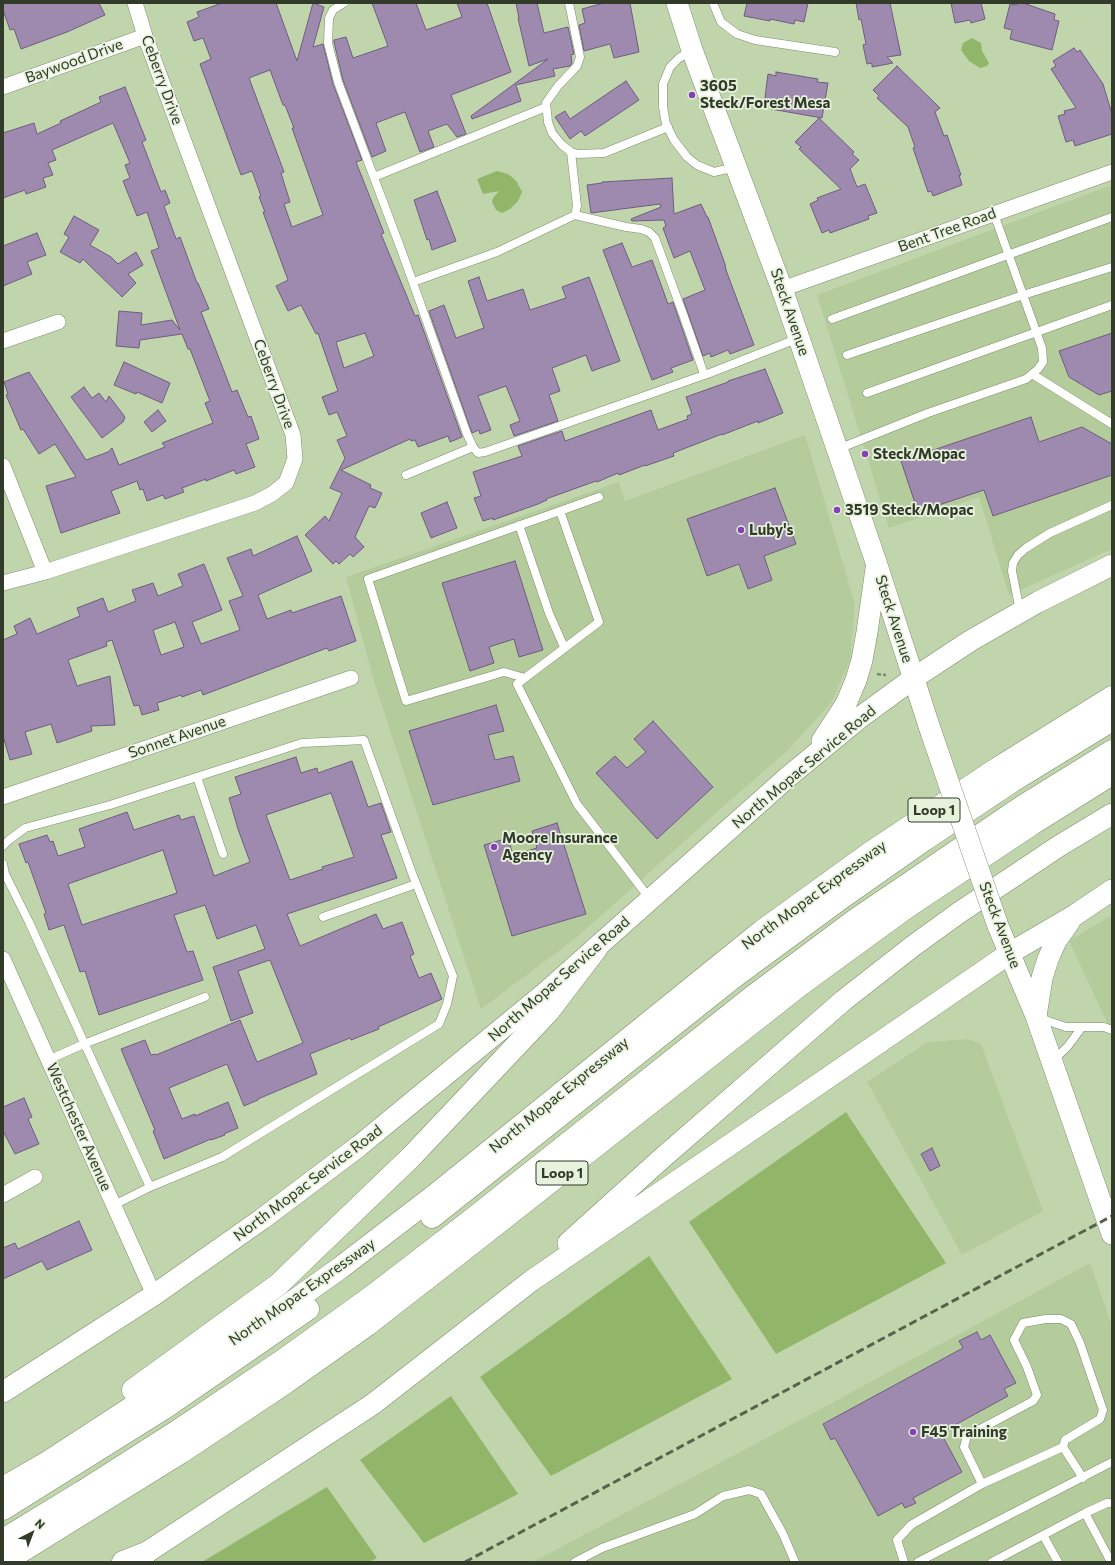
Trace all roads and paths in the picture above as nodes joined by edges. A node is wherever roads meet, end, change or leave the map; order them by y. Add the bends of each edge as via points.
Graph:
1 (135, 3) edge
2 (344, 3) edge
3 (569, 3) edge
4 (677, 3) edge
5 (713, 3) edge
6 (146, 36) junction
7 (692, 50) junction
8 (835, 52) dead end
9 (3, 87) edge
10 (546, 107) junction
11 (668, 127) junction
12 (571, 152) junction
13 (736, 167) junction
14 (1112, 172) edge
15 (374, 177) junction
16 (994, 214) junction
17 (575, 215) junction
18 (1112, 217) edge
19 (1009, 255) junction
20 (1112, 267) edge
21 (413, 282) junction
22 (782, 289) junction
23 (1023, 295) junction
24 (1112, 305) edge
25 (832, 319) dead end
26 (58, 322) dead end
27 (1036, 331) junction
28 (799, 338) junction
29 (3, 341) edge
30 (847, 355) dead end
31 (704, 374) junction
32 (1032, 374) junction
33 (867, 393) dead end
34 (1112, 424) edge
35 (473, 448) junction
36 (837, 449) junction
37 (3, 466) edge
38 (406, 475) dead end
39 (599, 497) dead end
40 (1112, 505) edge
41 (560, 511) junction
42 (519, 525) junction
43 (876, 562) junction
44 (1112, 565) edge
45 (45, 572) junction
46 (3, 582) edge
47 (1020, 612) junction
48 (564, 647) junction
49 (351, 678) dead end
50 (525, 678) junction
51 (914, 678) junction
52 (1112, 697) edge
53 (1112, 720) edge
54 (1112, 751) edge
55 (812, 757) junction
56 (1112, 774) edge
57 (197, 777) junction
58 (3, 797) edge
59 (1112, 814) edge
60 (3, 846) edge
61 (223, 854) dead end
62 (3, 864) edge
63 (4, 874) edge
64 (416, 884) junction
65 (1112, 890) edge
66 (650, 900) junction
67 (1075, 915) junction
68 (323, 917) dead end
69 (596, 949) junction
70 (1010, 953) junction
71 (3, 959) edge
72 (205, 997) dead end
73 (1036, 1016) junction
74 (1082, 1027) junction
75 (1112, 1030) edge
76 (84, 1044) junction
77 (48, 1060) junction
78 (1051, 1062) junction
79 (35, 1177) dead end
80 (150, 1187) junction
81 (3, 1195) edge
82 (114, 1205) junction
83 (1112, 1234) edge
84 (531, 1281) junction
85 (154, 1295) junction
86 (3, 1392) edge
87 (1063, 1447) junction
88 (48, 1462) junction
89 (1112, 1462) edge
90 (1083, 1478) junction
91 (982, 1484) junction
92 (3, 1488) edge
93 (1112, 1503) edge
94 (3, 1509) edge
95 (1085, 1513) junction
96 (1043, 1535) junction
97 (3, 1540) edge
98 (139, 1557) edge
99 (996, 1561) edge
100 (4, 1562) edge
101 (123, 1562) edge
102 (575, 1562) edge
103 (795, 1562) edge
104 (904, 1562) edge
105 (918, 1562) edge
106 (1058, 1562) edge
107 (1111, 1562) edge

1 - 6 street, Ceberry Drive
2 - 15 lane via 333,10 329,18 328,43 338,82
3 - 10 lane via 580,57 577,66 558,86
4 - 7 main road, Steck Avenue
5 - 8 lane via 721,22 737,34 755,40
6 - 9 street, Baywood Drive
6 - 45 street, Ceberry Drive via 293,435 295,459 286,483 255,503
7 - 11 lane via 670,67 663,84 663,107
7 - 13 main road, Steck Avenue
10 - 12 lane via 552,133
10 - 15 lane
11 - 12 lane via 604,153
11 - 13 lane via 674,140 697,165 714,172
12 - 17 lane via 577,206
13 - 22 main road, Steck Avenue
14 - 16 street, Bent Tree Road
15 - 21 lane
16 - 19 lane
16 - 22 street, Bent Tree Road
17 - 21 lane via 497,252
17 - 31 lane via 626,228 641,229 655,238
18 - 19 lane
19 - 23 lane
19 - 25 lane
20 - 23 lane
21 - 35 lane
22 - 28 main road, Steck Avenue
23 - 27 lane
23 - 30 lane
24 - 27 lane
26 - 29 street
27 - 32 lane via 1042,348 1043,362
27 - 33 lane
28 - 31 lane
28 - 36 main road, Steck Avenue
31 - 35 lane via 484,452 478,453
32 - 34 lane
32 - 36 lane via 1026,379 928,413
35 - 38 lane
36 - 43 main road, Steck Avenue
37 - 45 street
39 - 41 lane
40 - 47 lane via 1050,533 1018,555 1013,563 1012,572
41 - 42 lane
41 - 48 lane via 599,622
42 - 48 lane
42 - 50 lane via 368,578 406,701 504,672
43 - 51 main road, Steck Avenue
43 - 55 main road via 867,632 856,680 846,704
44 - 47 main road, North Mopac Service Road
45 - 46 street, Ceberry Drive
47 - 51 main road, North Mopac Service Road
48 - 50 lane
49 - 58 street, Sonnet Avenue
50 - 66 lane via 517,684 577,804
51 - 55 main road, North Mopac Service Road
51 - 70 main road, Steck Avenue, bridge via 998,926
52 - 88 highway, North Mopac Expressway / Loop 1 via 998,768 762,931 434,1196 340,1268 277,1313
53 - 94 highway via 1005,786 840,899 734,977 350,1280 166,1407
54 - 97 highway via 1023,806 855,920 752,997 464,1226 282,1361 163,1441
55 - 66 main road, North Mopac Service Road
56 - 100 highway, Loop 1 via 907,907 800,985 367,1325 285,1384 180,1453
57 - 60 lane via 110,805 25,828
57 - 61 lane
57 - 64 lane via 302,743 364,740
59 - 84 main road via 960,912 844,1000 576,1234
62 - 63 lane
63 - 76 lane via 29,922
64 - 68 lane
64 - 80 lane via 453,976 447,1004 439,1024 222,1157
65 - 67 main road
66 - 69 main road, North Mopac Service Road
67 - 70 main road
67 - 73 main road via 1056,941 1048,959
69 - 85 main road, North Mopac Service Road via 359,1146 262,1219
69 - 88 highway via 548,1012 433,1134 279,1284 80,1428
70 - 73 main road, Steck Avenue
70 - 84 main road
71 - 77 street, Westchester Avenue
72 - 76 lane
73 - 74 lane via 1066,1027
73 - 78 main road, Steck Avenue
74 - 75 lane via 1104,1027
74 - 78 lane via 1066,1049
76 - 77 lane
76 - 80 lane
77 - 82 street, Westchester Avenue
78 - 83 main road, Steck Avenue
79 - 81 street
80 - 82 lane
82 - 85 street, Westchester Avenue
84 - 98 main road via 373,1404
85 - 86 main road, North Mopac Service Road
87 - 90 lane
87 - 91 lane
87 - 91 lane via 1065,1440 1100,1419 1103,1410 1071,1324 1061,1319 1023,1323 1014,1340 1028,1367 1037,1395 1033,1400 967,1436 964,1447
88 - 92 highway, North Mopac Expressway / Loop 1
89 - 90 lane
90 - 105 lane
91 - 104 lane via 911,1525 897,1540
93 - 95 lane
95 - 96 lane
95 - 107 lane
96 - 99 lane
96 - 106 lane
98 - 101 highway
102 - 103 lane via 602,1548 695,1514 723,1496 749,1490 760,1494 783,1534

